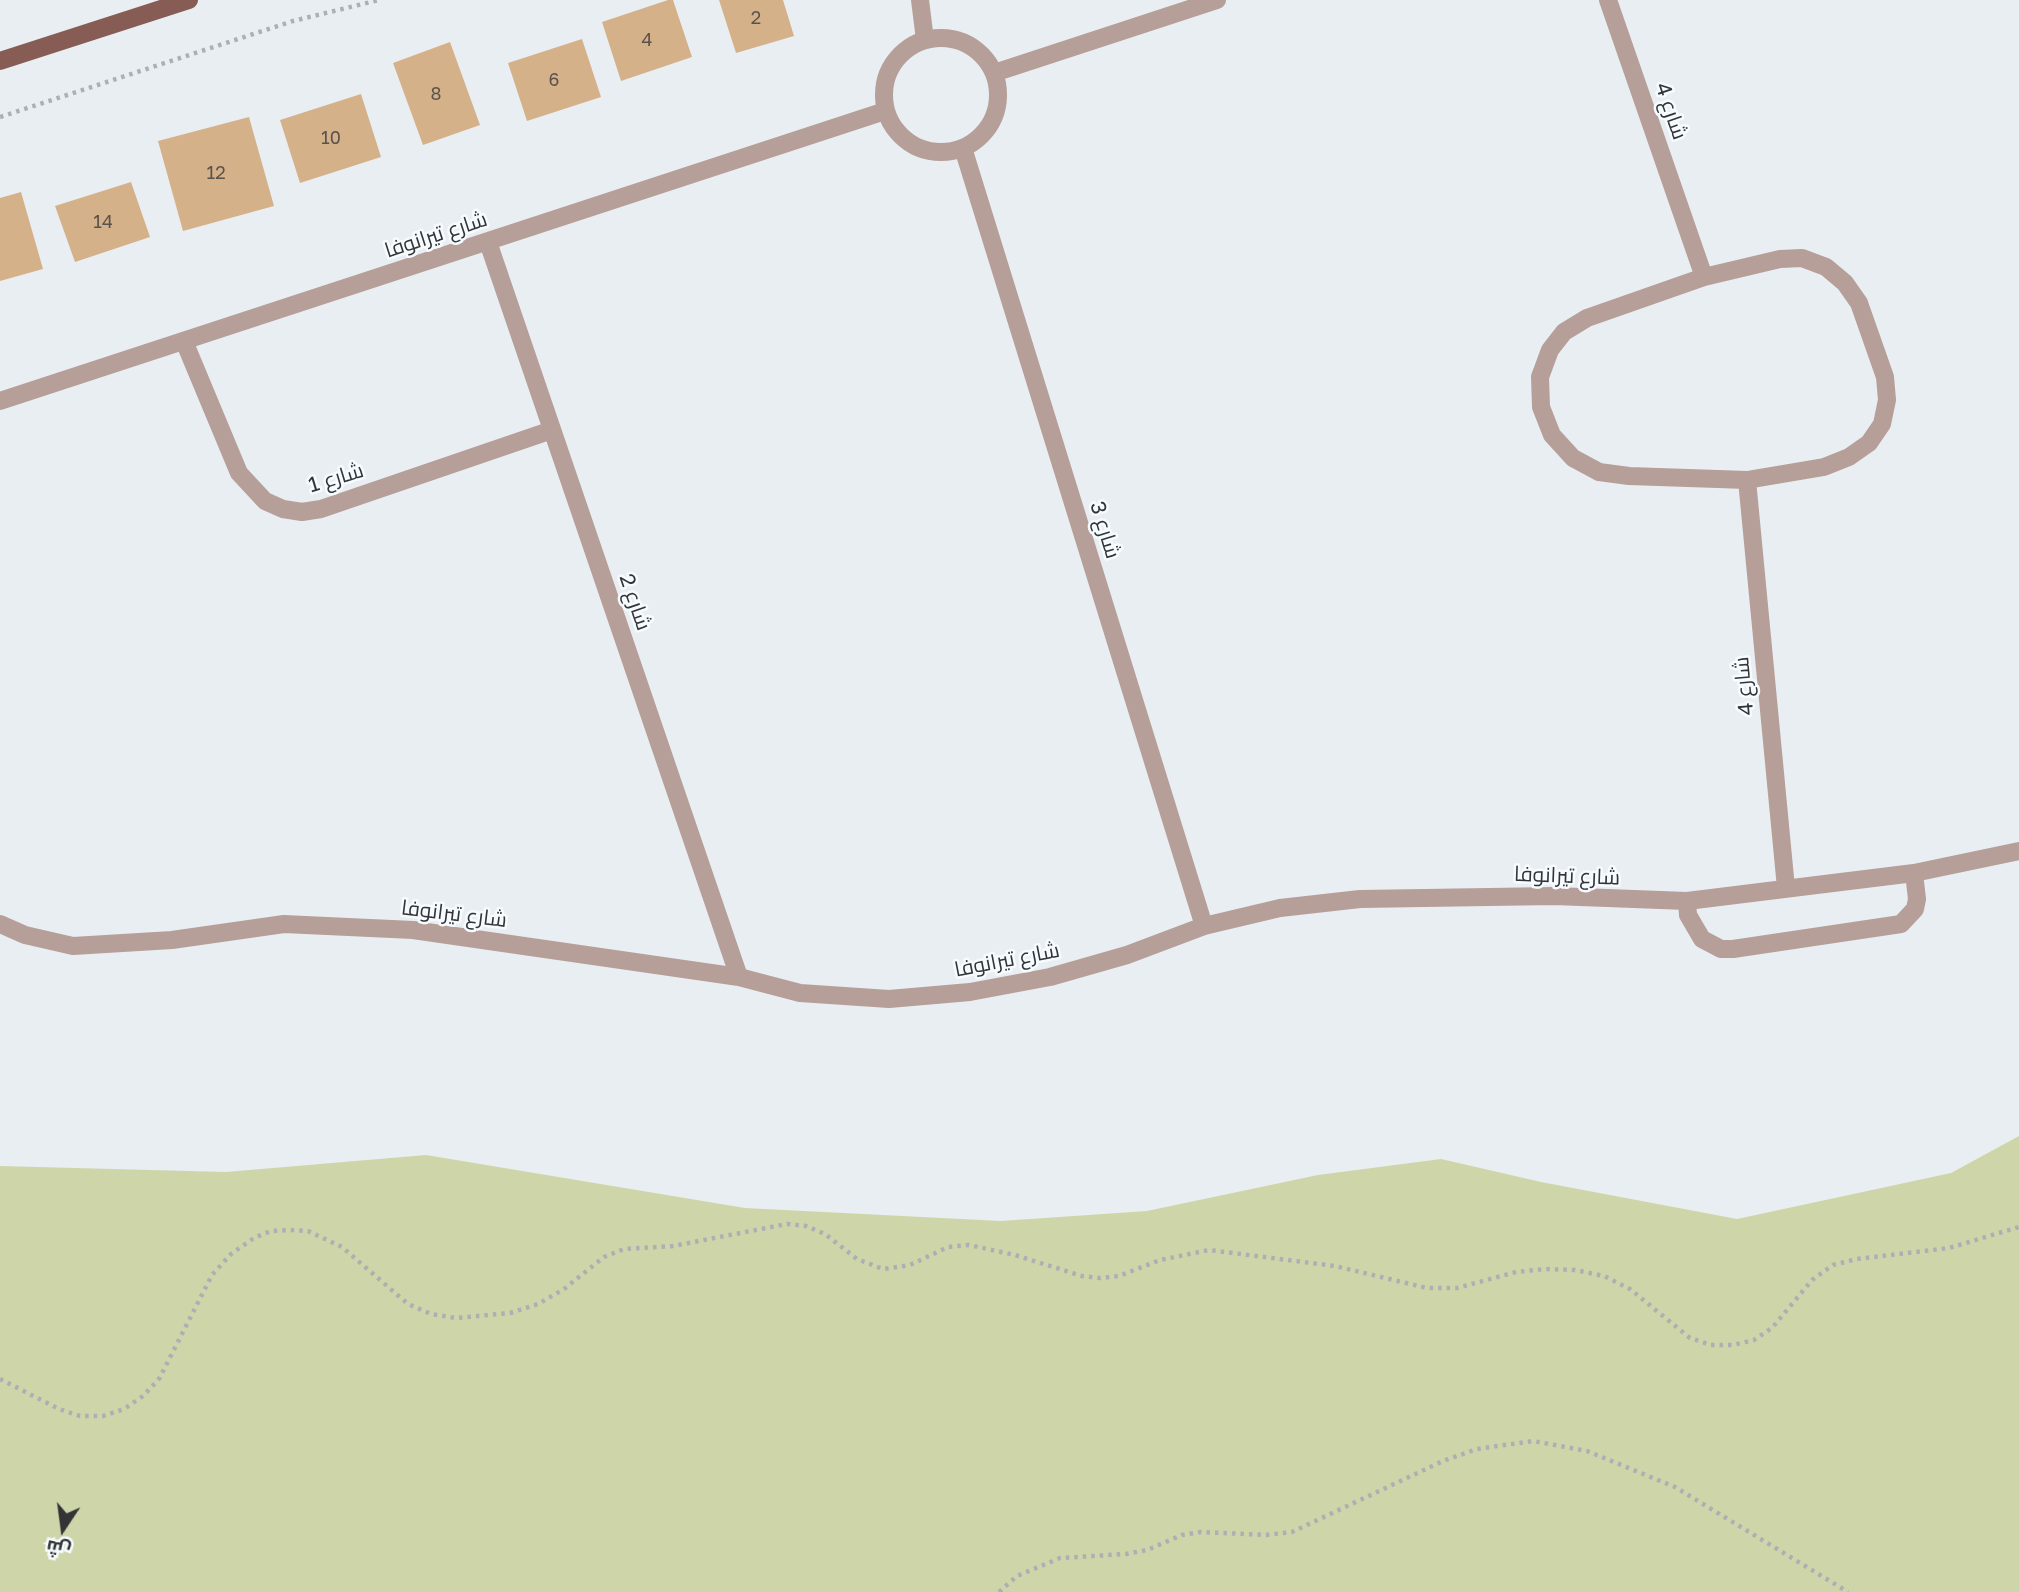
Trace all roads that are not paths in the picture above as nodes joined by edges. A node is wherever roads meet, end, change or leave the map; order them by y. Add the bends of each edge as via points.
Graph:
1 (189, 0) edge
2 (1217, 0) edge
3 (1608, 0) edge
4 (918, 2) edge
5 (925, 40) junction
6 (0, 61) edge
7 (994, 73) junction
8 (885, 111) junction
9 (963, 148) junction
10 (488, 242) junction
11 (1704, 277) junction
12 (184, 341) junction
13 (0, 401) edge
14 (552, 430) junction
15 (1748, 480) junction
16 (2019, 851) edge
17 (1914, 873) junction
18 (1786, 888) junction
19 (1687, 901) junction
20 (0, 924) edge
21 (1204, 926) junction
22 (739, 977) junction

1 - 6 main road
2 - 7 street
3 - 11 street, شارع 4
4 - 5 street
5 - 7 street via 966,43 982,55
5 - 8 street via 908,47 895,60 886,76
7 - 9 street via 998,95 994,117 982,135
8 - 9 street via 897,132 916,147 939,152
8 - 10 street, شارع تيرانوفا
9 - 21 street, شارع 3
10 - 12 street, شارع تيرانوفا
10 - 14 street, شارع 2
11 - 15 street via 1780,259 1802,258 1826,267 1859,303 1885,377 1882,424 1869,443 1824,467
11 - 15 street via 1587,318 1564,332 1550,350 1540,377 1541,408 1552,435 1573,458 1599,472
12 - 13 street, شارع تيرانوفا
12 - 14 street, شارع 1 via 239,473 265,501 283,509 321,509
14 - 22 street, شارع 2
15 - 18 street, شارع 4
16 - 17 street, شارع تيرانوفا
17 - 18 street, شارع تيرانوفا
17 - 19 street via 1915,909 1901,924 1732,949 1702,939 1688,915
18 - 19 street, شارع تيرانوفا
19 - 21 street, شارع تيرانوفا via 1554,896 1360,899 1280,908
20 - 22 street, شارع تيرانوفا via 73,946 158,941 284,924 347,925 413,930
21 - 22 street, شارع تيرانوفا via 1128,955 1050,977 970,992 889,999 800,993

